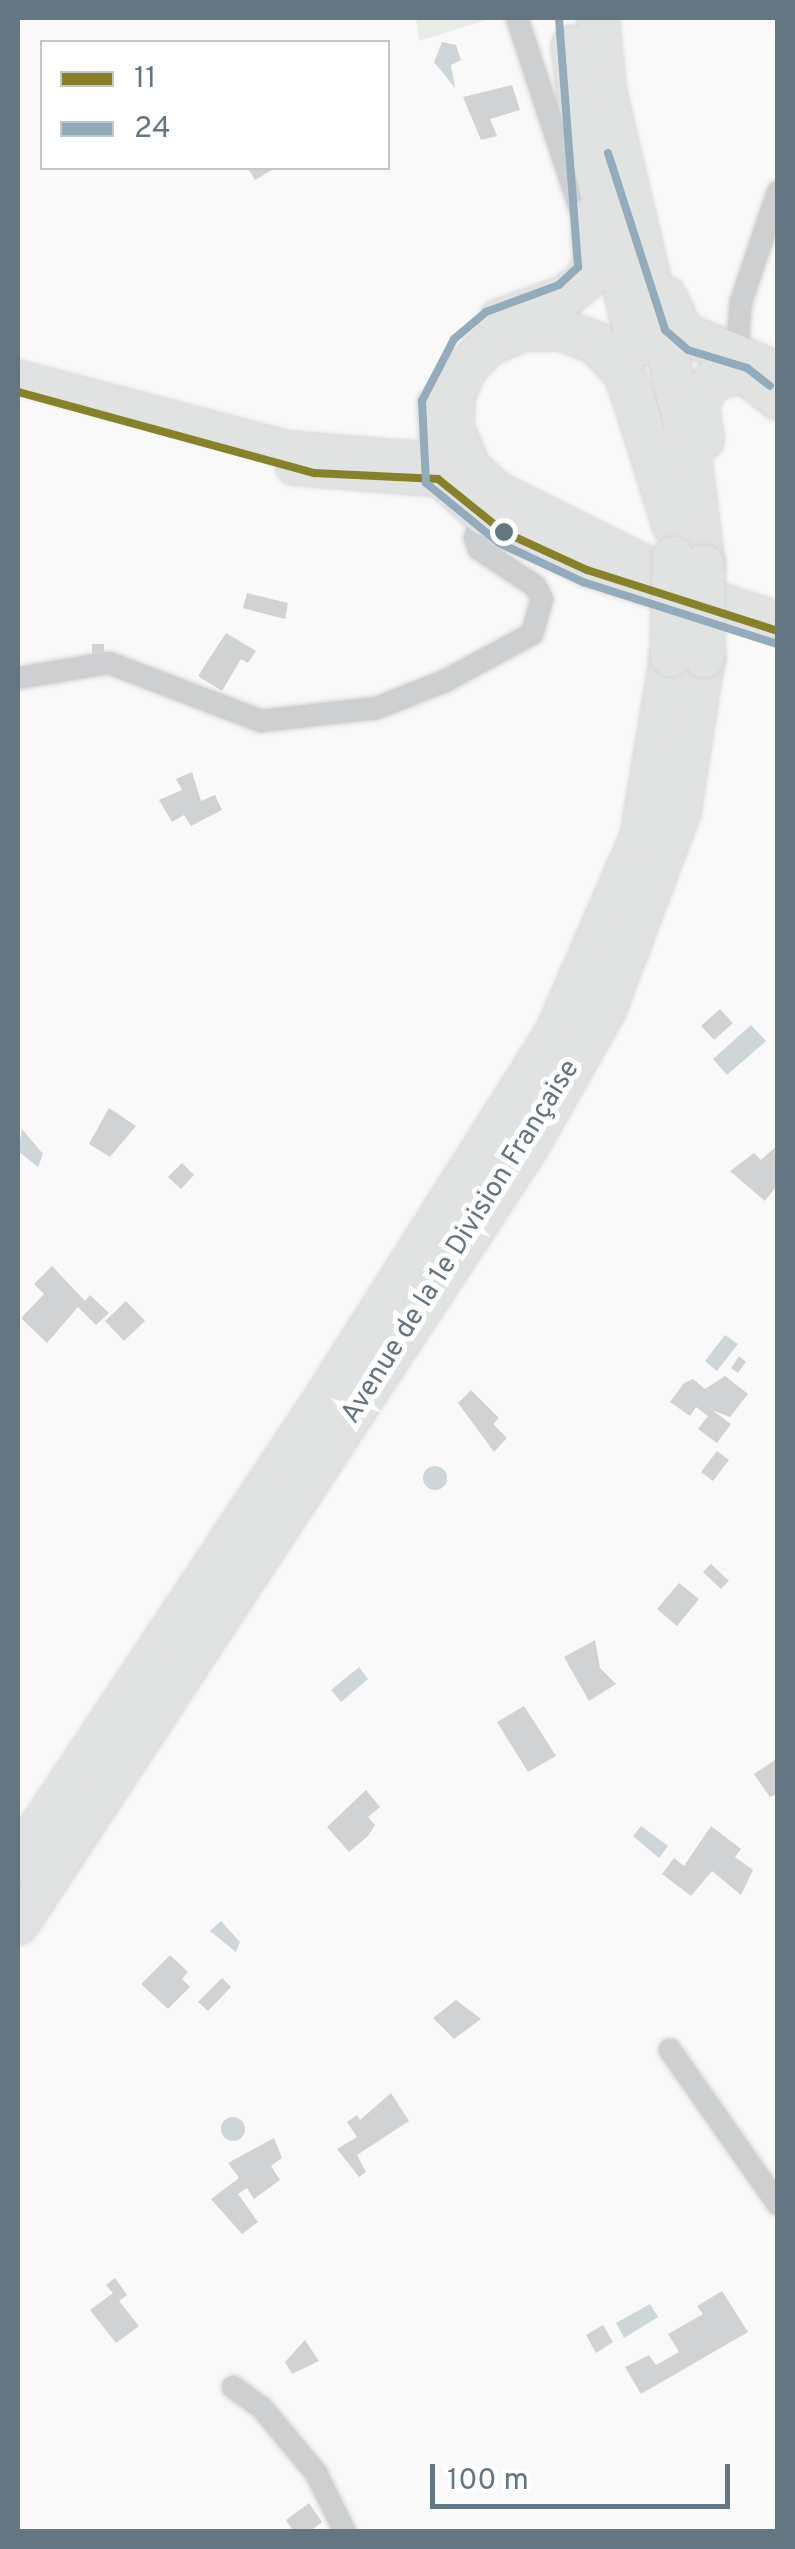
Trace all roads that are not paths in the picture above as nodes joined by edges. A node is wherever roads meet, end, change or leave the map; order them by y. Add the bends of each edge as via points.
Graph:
1 (517, 18) edge
2 (571, 18) edge
3 (598, 18) edge
4 (579, 103) junction
5 (629, 185) junction
6 (778, 192) edge
7 (594, 247) junction
8 (762, 376) edge
9 (18, 378) edge
10 (18, 392) edge
11 (434, 403) junction
12 (364, 454) junction
13 (447, 466) junction
14 (482, 518) junction
15 (665, 560) junction
16 (778, 608) edge
17 (778, 623) edge
18 (778, 631) edge
19 (697, 657) junction
20 (18, 678) edge
21 (18, 1862) edge
22 (18, 1924) edge
23 (670, 2050) dead end
24 (778, 2204) edge
25 (234, 2387) dead end
26 (345, 2532) edge

1 - 7 street
2 - 4 highway
3 - 5 highway via 606,94
4 - 7 highway
4 - 15 highway via 660,436
5 - 8 highway via 676,323
5 - 15 highway via 689,445
6 - 8 street via 741,302
7 - 11 highway via 591,272 578,287 493,323 464,346
8 - 15 highway via 715,379 698,400
9 - 12 main road via 289,448
10 - 13 main road via 314,473
11 - 12 main road via 404,440
11 - 13 main road
12 - 13 main road
13 - 14 main road
13 - 15 highway
13 - 15 highway via 454,396 477,356 524,330 581,335 623,371
14 - 15 main road
14 - 20 street via 475,538 479,550 536,586 542,615 532,634 377,708 261,721 109,663
15 - 16 main road
15 - 17 highway via 653,582
15 - 18 main road
15 - 19 highway, bridge
19 - 21 highway, Avenue de la 1e Division Française via 641,837 556,1034
19 - 22 highway, Avenue de la 1e Division Française via 690,775 626,962 528,1146
23 - 24 street
25 - 26 street via 262,2408 316,2473

